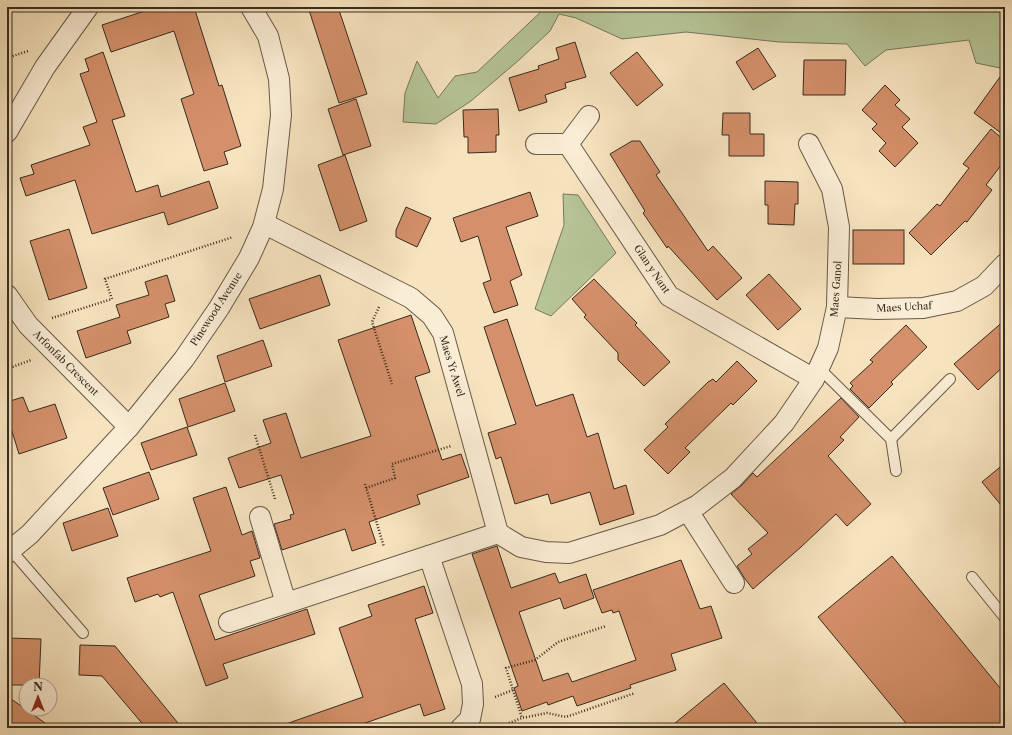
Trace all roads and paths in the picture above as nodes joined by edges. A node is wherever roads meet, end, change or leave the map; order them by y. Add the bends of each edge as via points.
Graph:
1 (88, 7) edge
2 (251, 7) edge
3 (589, 116) dead end
4 (7, 132) edge
5 (536, 144) dead end
6 (568, 144) junction
7 (809, 144) dead end
8 (264, 226) junction
9 (1005, 264) edge
10 (389, 286) junction
11 (7, 295) edge
12 (837, 307) junction
13 (28, 325) junction
14 (816, 374) junction
15 (950, 379) dead end
16 (392, 384) dead end
17 (129, 427) junction
18 (255, 435) dead end
19 (473, 439) junction
20 (891, 439) junction
21 (896, 471) dead end
22 (365, 484) dead end
23 (366, 488) junction
24 (688, 510) junction
25 (260, 517) joint
26 (498, 533) junction
27 (9, 552) edge
28 (429, 556) junction
29 (391, 569) junction
30 (972, 577) dead end
31 (734, 583) dead end
32 (286, 603) junction
33 (1005, 618) edge
34 (228, 622) dead end
35 (606, 626) dead end
36 (83, 633) dead end
37 (513, 690) junction
38 (635, 693) dead end
39 (473, 704) junction
40 (522, 718) junction
41 (509, 723) dead end
42 (461, 728) edge

1 - 4 street via 45,67
2 - 8 street, Pinewood Avenue via 268,36 279,79 281,115 273,189
3 - 6 street
5 - 6 street
6 - 14 street, Glan y Nant via 669,296
7 - 12 street, Maes Ganol via 832,189 839,228
8 - 10 street, Maes Yr Awel
8 - 13 path via 105,279 112,299
8 - 17 street, Pinewood Avenue via 249,258 219,308 184,359
9 - 12 street, Maes Uchaf via 984,286 957,301 923,308
10 - 16 path via 372,322
10 - 19 street, Maes Yr Awel via 411,298 432,316 443,333
11 - 13 street, Arfonfab Crescent
12 - 14 street, Maes Ganol via 828,348
13 - 17 street, Arfonfab Crescent
14 - 20 lane
14 - 24 street, Maes Ganol via 784,423 733,478
15 - 20 lane
17 - 27 street, Pinewood Avenue via 30,534
18 - 25 path via 278,510
19 - 23 path via 392,464 395,478
19 - 26 street, Maes Yr Awel
20 - 21 lane
22 - 23 path
23 - 29 path
24 - 26 street via 660,525 570,553 522,547
24 - 31 street
25 - 32 street
26 - 28 street
27 - 36 lane
28 - 29 street
28 - 39 street via 472,684
29 - 32 street
30 - 33 lane
32 - 34 street
35 - 37 path via 558,642 535,660 506,668
37 - 39 path
37 - 40 path
38 - 40 path via 566,716 547,713
39 - 42 street via 470,719
40 - 41 path

